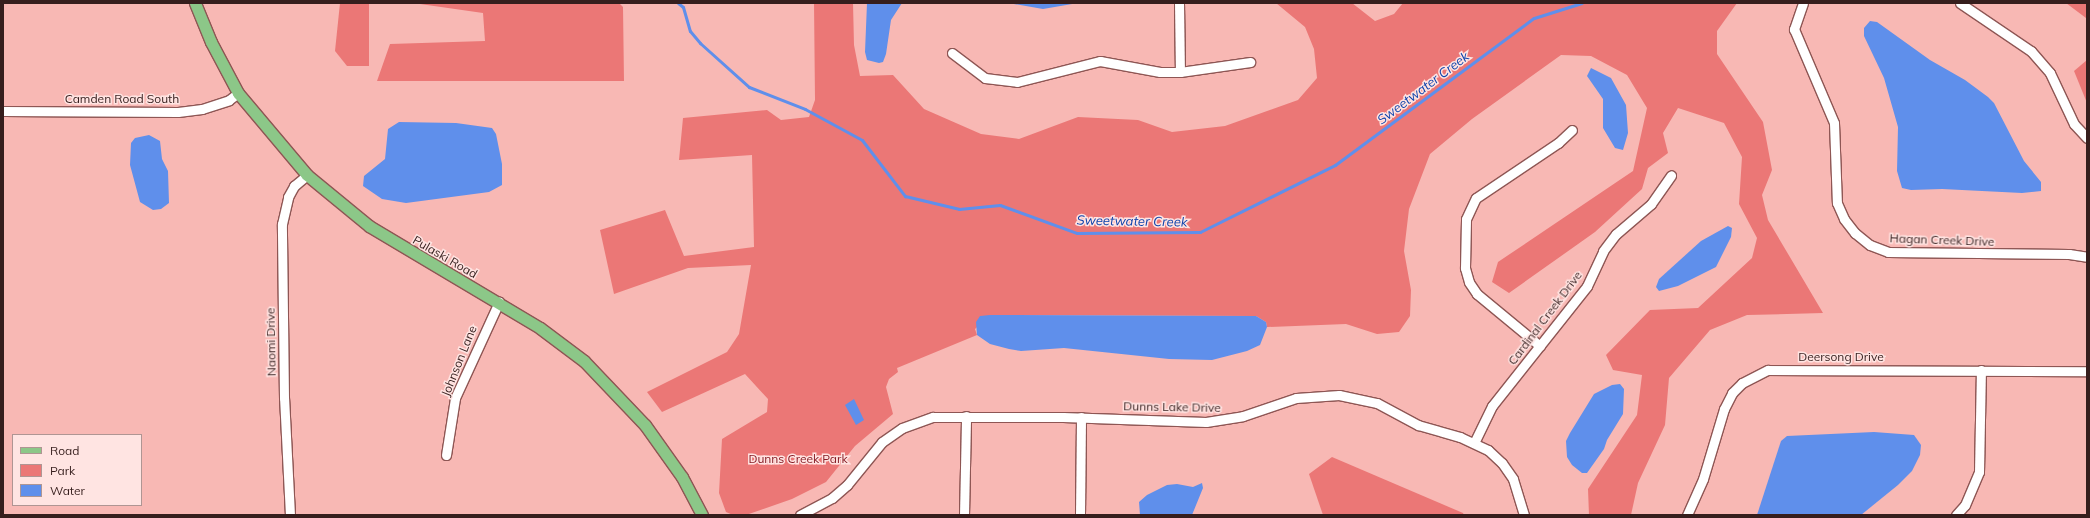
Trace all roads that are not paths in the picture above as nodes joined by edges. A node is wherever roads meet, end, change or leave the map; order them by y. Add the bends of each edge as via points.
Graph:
1 (195, 3) edge
2 (1179, 3) edge
3 (1804, 3) edge
4 (1960, 3) edge
5 (952, 53) dead end
6 (1250, 62) dead end
7 (1180, 72) junction
8 (238, 94) junction
9 (3, 111) edge
10 (1572, 130) dead end
11 (2087, 138) edge
12 (307, 175) junction
13 (1671, 175) dead end
14 (2087, 257) edge
15 (499, 302) junction
16 (1540, 346) junction
17 (1981, 370) junction
18 (2087, 371) edge
19 (966, 416) junction
20 (1081, 417) junction
21 (1474, 443) junction
22 (446, 455) dead end
23 (290, 515) edge
24 (702, 515) edge
25 (800, 515) edge
26 (964, 515) edge
27 (1080, 515) edge
28 (1524, 515) edge
29 (1687, 515) edge
30 (1956, 515) edge

1 - 8 main road, Pulaski Road via 211,42
2 - 7 street
3 - 14 street, Hagan Creek Drive via 1794,29 1834,124 1837,143 1837,203 1844,219 1855,233 1870,245 1888,252 2069,254
4 - 11 street via 2031,51 2050,73 2074,124
5 - 7 street via 972,70 1000,82 1017,82 1100,61 1160,72
6 - 7 street
8 - 9 street, Camden Road South via 229,100 202,109 178,112
8 - 12 main road, Pulaski Road
10 - 16 street via 1558,143 1476,198 1466,219 1465,268 1469,282 1477,294
12 - 15 main road, Pulaski Road via 369,226
12 - 23 street, Naomi Drive via 294,186 288,197 282,224 284,398
13 - 16 street, Cardinal Creek Drive via 1651,204 1616,234 1603,251 1587,286
15 - 22 street, Johnson Lane via 455,398
15 - 24 main road, Pulaski Road via 560,342 616,392 660,444 682,477
16 - 21 street, Cardinal Creek Drive via 1492,406
17 - 18 street, Deersong Drive
17 - 29 street, Deersong Drive via 1782,369 1754,375 1732,393 1724,409 1703,479
17 - 30 street via 1979,472 1965,504
19 - 20 street, Dunns Lake Drive
19 - 25 street, Dunns Lake Drive via 933,418 902,428 882,442 847,486 832,498
19 - 26 street
20 - 21 street, Dunns Lake Drive via 1146,421 1226,420 1260,412 1296,398 1339,394 1377,403 1418,425
20 - 27 street
21 - 28 street, Dunns Lake Drive via 1488,450 1506,468 1520,495

